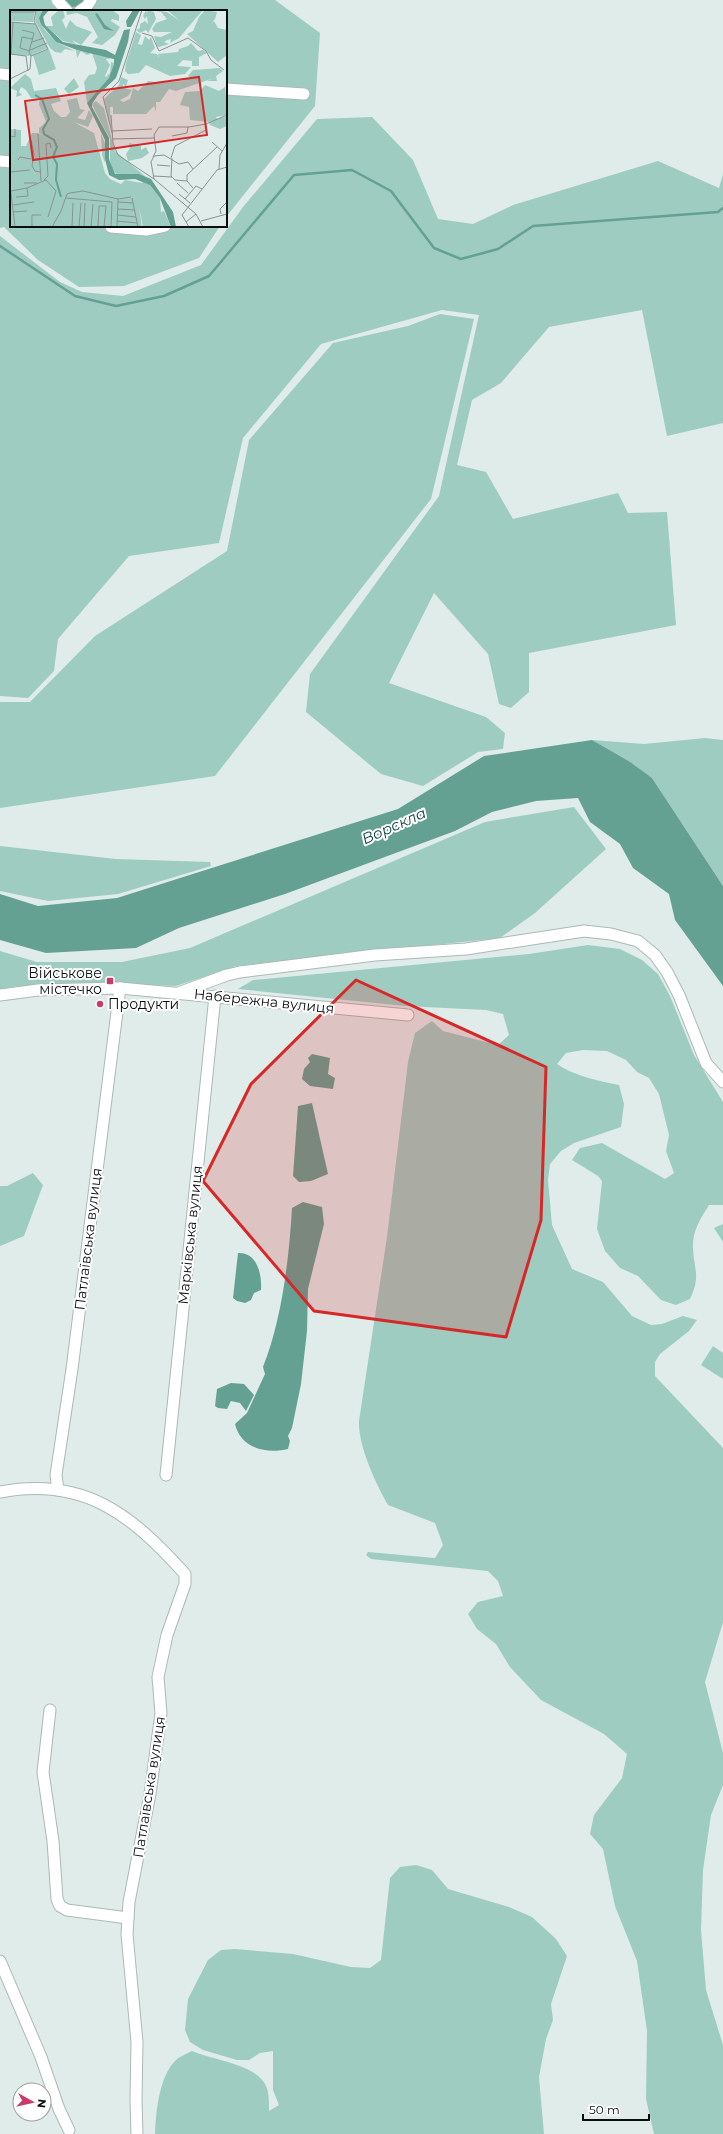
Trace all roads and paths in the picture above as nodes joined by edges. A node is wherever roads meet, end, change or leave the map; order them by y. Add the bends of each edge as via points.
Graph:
1 (57, 0) edge
2 (91, 0) edge
3 (66, 10) edge
4 (81, 10) edge
5 (0, 74) edge
6 (10, 75) edge
7 (227, 89) edge
8 (304, 94) dead end
9 (0, 161) edge
10 (10, 162) edge
11 (110, 227) edge
12 (160, 227) edge
13 (120, 988) junction
14 (181, 992) junction
15 (0, 995) edge
16 (215, 996) junction
17 (408, 1015) dead end
18 (723, 1082) edge
19 (166, 1475) dead end
20 (58, 1490) junction
21 (0, 1492) edge
22 (50, 1710) dead end
23 (128, 1918) junction
24 (0, 1961) edge
25 (69, 2130) dead end
26 (138, 2134) edge

1 - 3 street
2 - 4 street
5 - 6 street
7 - 8 street
9 - 10 street
11 - 12 street via 146,230
13 - 14 street, Набережна вулиця
13 - 15 street, Набережна вулиця via 38,990
13 - 20 street, Патлаївська вулиця via 56,1475
14 - 16 street, Набережна вулиця
14 - 18 street via 240,972 375,956 466,949 584,931 611,934 638,941 655,955 679,995 706,1063
16 - 17 street, Набережна вулиця
16 - 19 street, Марківська вулиця
20 - 21 street, Патлаївська вулиця via 18,1488
20 - 23 street, Патлаївська вулиця via 91,1497 117,1512 161,1547 185,1574 185,1584 167,1635 158,1677 161,1714
22 - 23 street via 43,1772 53,1841 57,1899 60,1906 67,1910
23 - 26 street, Патлаївська вулиця via 127,1934 137,2042
24 - 25 street

